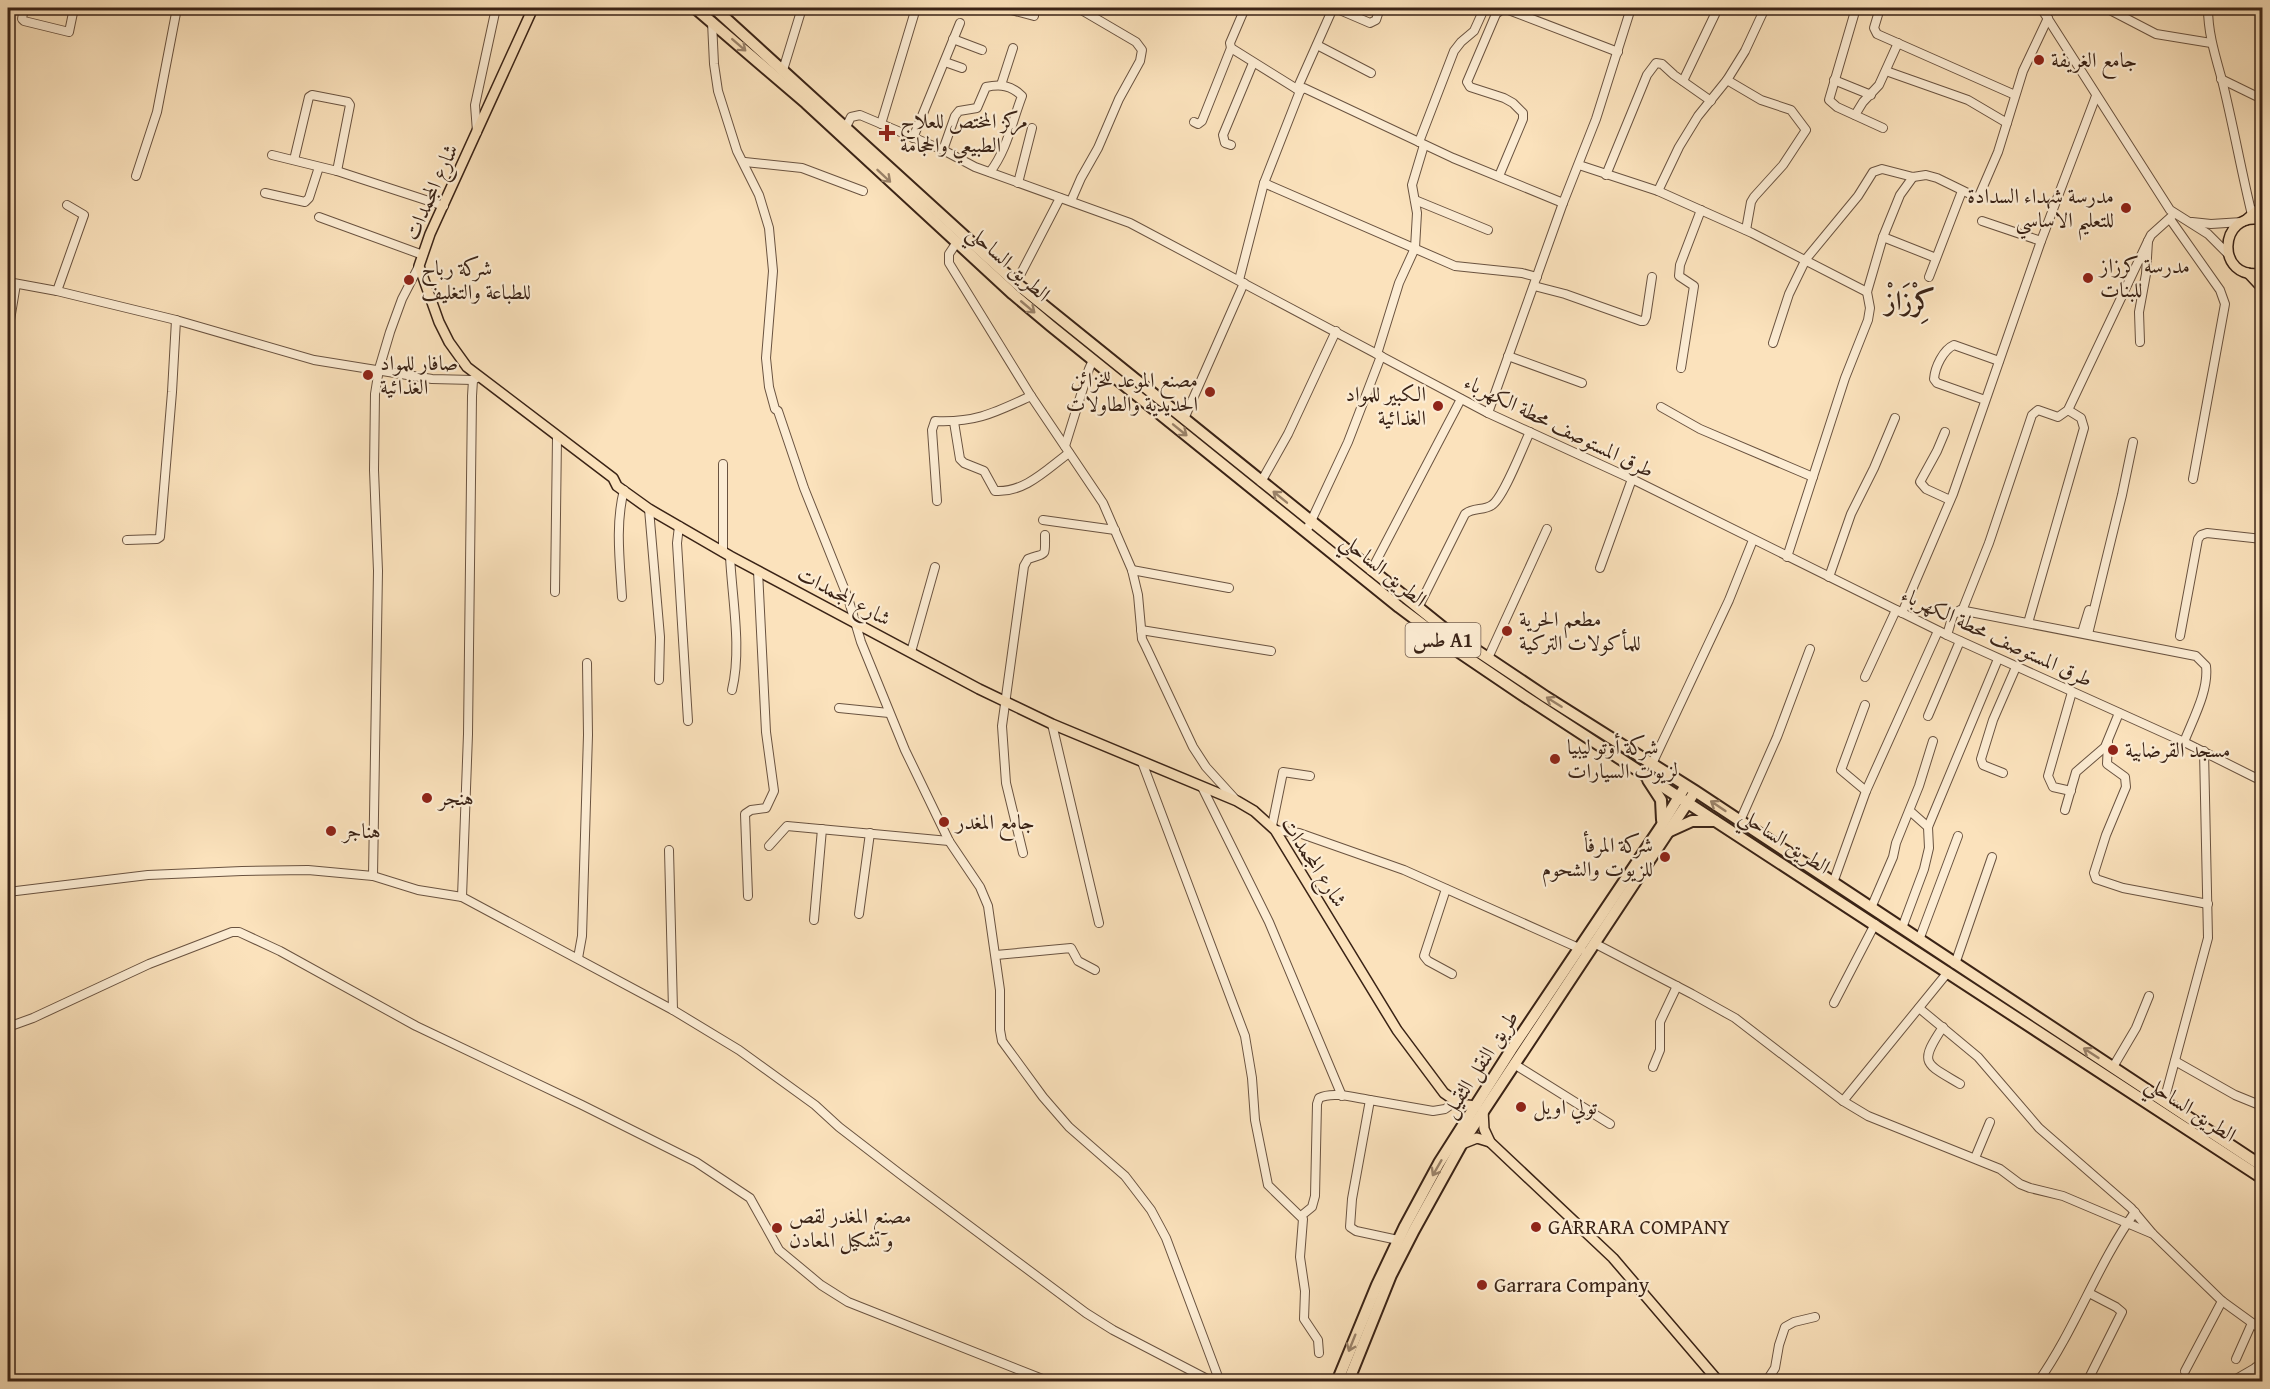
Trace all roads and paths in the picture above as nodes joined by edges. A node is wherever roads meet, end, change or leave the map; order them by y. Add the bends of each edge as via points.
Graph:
1 (24, 8) edge
2 (75, 8) edge
3 (177, 8) edge
4 (496, 8) edge
5 (533, 8) edge
6 (695, 8) edge
7 (714, 8) edge
8 (802, 8) edge
9 (916, 8) edge
10 (1004, 8) edge
11 (1078, 8) edge
12 (1245, 8) edge
13 (1334, 8) edge
14 (1380, 8) edge
15 (1631, 8) edge
16 (1718, 8) edge
17 (1765, 8) edge
18 (1856, 8) edge
19 (1880, 8) edge
20 (2041, 8) edge
21 (2106, 8) edge
22 (2208, 8) edge
23 (1484, 9) dead end
24 (1034, 16) dead end
25 (2048, 18) junction
26 (712, 22) junction
27 (960, 23) dead end
28 (953, 39) junction
29 (1898, 43) junction
30 (2211, 43) junction
31 (1317, 45) junction
32 (1014, 48) dead end
33 (1231, 48) junction
34 (981, 50) dead end
35 (1618, 52) junction
36 (945, 62) junction
37 (1253, 63) junction
38 (962, 68) dead end
39 (783, 70) junction
40 (1886, 70) junction
41 (1371, 73) dead end
42 (2222, 79) junction
43 (1727, 80) junction
44 (1683, 81) junction
45 (1834, 81) junction
46 (1001, 85) junction
47 (1298, 90) junction
48 (1871, 95) junction
49 (2015, 95) junction
50 (2096, 96) junction
51 (2262, 99) edge
52 (1711, 101) junction
53 (1854, 115) junction
54 (1194, 122) dead end
55 (2007, 123) junction
56 (881, 124) junction
57 (1032, 128) dead end
58 (1883, 128) dead end
59 (477, 132) junction
60 (844, 132) junction
61 (913, 138) junction
62 (1421, 144) junction
63 (1231, 145) dead end
64 (943, 150) junction
65 (272, 155) dead end
66 (294, 160) junction
67 (744, 162) junction
68 (1579, 165) junction
69 (319, 167) junction
70 (337, 171) junction
71 (990, 172) junction
72 (1606, 175) junction
73 (136, 176) dead end
74 (1499, 176) junction
75 (1913, 177) junction
76 (1018, 183) junction
77 (1264, 183) junction
78 (863, 191) dead end
79 (1658, 191) junction
80 (1962, 191) junction
81 (265, 193) dead end
82 (1060, 198) junction
83 (1415, 200) junction
84 (1071, 201) junction
85 (1563, 203) junction
86 (68, 205) dead end
87 (444, 206) junction
88 (2262, 207) edge
89 (1701, 210) junction
90 (2172, 216) junction
91 (319, 217) dead end
92 (2247, 219) junction
93 (2262, 220) edge
94 (1982, 221) dead end
95 (2185, 221) junction
96 (1488, 230) dead end
97 (1746, 230) junction
98 (1883, 237) junction
99 (2040, 241) junction
100 (2148, 241) junction
101 (957, 242) junction
102 (1415, 248) junction
103 (423, 255) junction
104 (2229, 255) junction
105 (1936, 258) junction
106 (1806, 259) junction
107 (420, 266) junction
108 (2248, 273) junction
109 (2262, 273) edge
110 (1537, 277) junction
111 (1652, 277) dead end
112 (1929, 277) dead end
113 (1242, 282) junction
114 (11, 283) edge
115 (1016, 283) junction
116 (1533, 286) junction
117 (2262, 288) edge
118 (57, 291) junction
119 (1867, 292) junction
120 (176, 320) junction
121 (1336, 331) junction
122 (8, 332) edge
123 (2140, 342) dead end
124 (1773, 343) dead end
125 (1379, 355) junction
126 (1508, 356) junction
127 (1094, 360) junction
128 (1999, 361) junction
129 (1681, 368) dead end
130 (379, 369) junction
131 (476, 379) junction
132 (1582, 383) dead end
133 (1031, 396) junction
134 (1461, 399) junction
135 (1985, 400) junction
136 (1661, 407) dead end
137 (2068, 410) junction
138 (1488, 413) junction
139 (1895, 418) dead end
140 (1184, 419) junction
141 (954, 422) junction
142 (1530, 432) junction
143 (1945, 432) dead end
144 (557, 437) junction
145 (2133, 442) dead end
146 (1067, 449) junction
147 (723, 464) dead end
148 (1813, 477) junction
149 (2118, 477) dead end
150 (1632, 479) junction
151 (2193, 479) dead end
152 (1262, 482) junction
153 (624, 490) junction
154 (1950, 500) junction
155 (937, 501) dead end
156 (649, 509) junction
157 (1043, 520) dead end
158 (679, 526) junction
159 (1308, 527) junction
160 (1115, 530) junction
161 (1547, 530) dead end
162 (1045, 535) dead end
163 (2262, 539) edge
164 (127, 540) dead end
165 (1753, 540) junction
166 (727, 554) junction
167 (1787, 558) junction
168 (935, 567) dead end
169 (1600, 568) dead end
170 (1132, 570) junction
171 (758, 571) junction
172 (1371, 572) junction
173 (1829, 577) junction
174 (1229, 588) dead end
175 (555, 592) dead end
176 (622, 597) dead end
177 (1418, 608) junction
178 (1899, 611) junction
179 (1962, 611) junction
180 (856, 622) junction
181 (2028, 623) junction
182 (1141, 630) junction
183 (1938, 631) junction
184 (2085, 634) junction
185 (1947, 635) junction
186 (2180, 636) dead end
187 (1960, 641) junction
188 (1810, 649) dead end
189 (1271, 651) dead end
190 (912, 652) junction
191 (1488, 658) junction
192 (1998, 659) junction
193 (587, 663) dead end
194 (2016, 667) junction
195 (1865, 677) dead end
196 (659, 680) dead end
197 (732, 690) dead end
198 (2072, 692) junction
199 (1004, 702) junction
200 (1865, 705) dead end
201 (839, 708) dead end
202 (889, 713) junction
203 (2119, 713) junction
204 (1928, 716) dead end
205 (688, 721) dead end
206 (1052, 724) junction
207 (1933, 741) dead end
208 (2108, 742) junction
209 (2184, 742) junction
210 (2204, 751) junction
211 (1142, 762) junction
212 (1652, 764) junction
213 (1642, 773) junction
214 (2003, 773) dead end
215 (1310, 776) dead end
216 (2262, 781) edge
217 (1202, 787) junction
218 (1691, 788) junction
219 (1866, 791) junction
220 (2072, 791) junction
221 (1684, 798) junction
222 (1237, 801) junction
223 (2065, 810) dead end
224 (1910, 811) junction
225 (1740, 821) junction
226 (1719, 822) junction
227 (1928, 827) junction
228 (1274, 828) junction
229 (822, 829) junction
230 (1663, 831) junction
231 (870, 833) junction
232 (1958, 836) dead end
233 (949, 841) junction
234 (769, 846) dead end
235 (669, 850) dead end
236 (1023, 853) dead end
237 (1992, 857) dead end
238 (373, 876) junction
239 (1833, 883) junction
240 (1446, 889) junction
241 (8, 892) edge
242 (462, 897) junction
243 (748, 897) dead end
244 (2208, 904) junction
245 (1871, 908) junction
246 (860, 914) dead end
247 (814, 920) dead end
248 (1099, 923) dead end
249 (1875, 924) junction
250 (1902, 928) junction
251 (1919, 940) junction
252 (1594, 943) junction
253 (1581, 949) junction
254 (996, 955) junction
255 (578, 958) junction
256 (1951, 968) junction
257 (1095, 970) dead end
258 (1452, 974) dead end
259 (1677, 986) junction
260 (2149, 996) dead end
261 (1834, 1003) dead end
262 (1919, 1008) junction
263 (673, 1010) junction
264 (8, 1027) edge
265 (1943, 1027) junction
266 (2175, 1061) junction
267 (1514, 1064) junction
268 (1653, 1067) dead end
269 (2113, 1067) junction
270 (1960, 1084) dead end
271 (1342, 1096) junction
272 (1370, 1100) junction
273 (1843, 1101) junction
274 (2164, 1101) junction
275 (1455, 1102) junction
276 (2262, 1106) edge
277 (1479, 1108) junction
278 (1990, 1122) dead end
279 (1610, 1124) dead end
280 (1490, 1142) junction
281 (1461, 1144) junction
282 (1975, 1158) junction
283 (2262, 1166) edge
284 (2262, 1178) edge
285 (2135, 1212) junction
286 (1301, 1216) junction
287 (2128, 1222) junction
288 (2152, 1234) junction
289 (1398, 1240) junction
290 (2089, 1293) junction
291 (2222, 1301) junction
292 (1815, 1317) dead end
293 (2252, 1323) junction
294 (2262, 1330) edge
295 (1319, 1353) dead end
296 (2236, 1359) dead end
297 (2259, 1365) edge
298 (2185, 1371) dead end
299 (1050, 1382) edge
300 (1213, 1382) edge
301 (1220, 1382) edge
302 (1338, 1382) edge
303 (1348, 1382) edge
304 (1719, 1382) edge
305 (1766, 1382) edge
306 (2038, 1382) edge
307 (2087, 1382) edge
308 (2231, 1382) edge
309 (2251, 1382) edge

1 - 2 street via 24,21 69,32
3 - 73 street via 157,112
4 - 59 street via 474,105
5 - 59 main road, شارع المجمدات
6 - 26 highway, الطريق الساحلي / طس A1
7 - 39 highway, الطريق الساحلي / طس A1
8 - 39 street
9 - 56 street
10 - 24 street
11 - 84 street via 1136,42 1142,50 1140,62
12 - 33 street
13 - 14 street via 1370,23 1376,20
13 - 31 street
15 - 35 street
16 - 44 street
17 - 43 street
18 - 45 street
19 - 29 street via 1875,31
20 - 25 street
21 - 30 street via 2156,34
22 - 30 street
23 - 62 street via 1474,31 1454,51
25 - 49 street
25 - 50 street
26 -> 60 highway, الطريق الساحلي / طس A1
26 - 67 street via 718,91
27 - 28 street
28 - 34 street
28 - 36 street
29 - 40 street
29 - 49 street
30 - 42 street
31 - 41 street
31 - 47 street
32 - 46 street
33 - 37 street
33 - 54 street via 1202,121
35 - 68 street
35 - 74 street via 1506,9 1499,11 1467,80 1470,87 1504,98 1523,113
36 - 38 street
36 - 61 street
37 - 47 street
37 - 63 street via 1223,135
39 - 60 highway, الطريق الساحلي / طس A1
40 - 48 street
40 - 55 street via 1968,100
42 - 51 street
42 - 92 street
43 - 52 street
43 - 97 street via 1761,100 1791,111 1806,130 1751,202
44 - 52 street
44 - 72 street via 1659,62 1651,67
45 - 48 street
45 - 53 street via 1829,100
46 - 64 street via 984,88 977,108 959,111
46 - 71 street via 1022,96 1003,150
47 - 62 street via 1308,89
47 - 77 street
48 - 53 street
49 - 55 street
50 - 90 street
50 - 99 street
52 - 79 street via 1679,147
53 - 58 street
55 - 80 street via 1981,193 1976,197
56 - 60 street, طرق المستوصف محطة الكهرباء via 854,115
56 - 61 street, طرق المستوصف محطة الكهرباء
57 - 76 street
59 - 87 main road, شارع المجمدات
60 -> 101 highway, الطريق الساحلي / طس A1
60 - 115 highway, الطريق الساحلي / طس A1
61 - 64 street, طرق المستوصف محطة الكهرباء
62 - 74 street
62 - 83 street via 1412,179
64 - 71 street, طرق المستوصف محطة الكهرباء
65 - 66 street
66 - 69 street
66 - 70 street via 309,97 348,102
67 - 78 street via 802,168
67 - 180 street via 769,228 772,254 766,358 770,387
68 - 72 street
68 - 85 street
69 - 70 street
69 - 81 street via 305,202
70 - 87 street
71 - 76 street, طرق المستوصف محطة الكهرباء
72 - 79 street
74 - 85 street
75 - 80 street via 1937,178
75 - 98 street via 1900,195
75 - 106 street via 1882,169 1873,172
76 - 82 street, طرق المستوصف محطة الكهرباء
77 - 102 street
77 - 113 street
79 - 89 street
80 - 105 street
82 - 84 street, طرق المستوصف محطة الكهرباء
82 - 115 street
83 - 96 street
83 - 102 street
84 - 113 street, طرق المستوصف محطة الكهرباء via 1130,223
85 - 110 street
86 - 118 street via 84,215
87 - 103 main road, شارع المجمدات
88 - 92 main road
89 - 97 street
89 - 129 street via 1680,265 1679,276 1694,286
90 - 95 street
90 - 100 street
90 - 151 street via 2225,304
91 - 103 street
92 - 93 main road
92 - 95 street via 2200,224
92 - 104 main road via 2228,239
94 - 99 street
95 - 104 street via 2208,234
97 - 106 street
98 - 105 street
98 - 119 street
99 - 128 street
100 - 123 street via 2139,312
100 - 137 street
101 -> 127 highway, الطريق الساحلي / طس A1
101 - 133 street via 949,254 949,263
102 - 110 street via 1455,266
102 - 125 street via 1400,283
103 - 107 main road, شارع المجمدات
104 - 108 main road via 2238,268
105 - 112 street
106 - 119 street
106 - 124 street via 1785,304
107 - 130 street via 402,299
107 - 131 main road, شارع المجمدات via 449,342
108 - 109 main road
108 - 117 main road
110 - 116 street
111 - 116 street via 1644,321
113 - 121 street, طرق المستوصف محطة الكهرباء
113 - 140 street
114 - 118 street
114 - 122 street
115 - 140 highway, الطريق الساحلي / طس A1
116 - 126 street
118 - 120 street
119 - 148 street via 1868,320
120 - 130 street via 314,360
120 - 164 street via 160,537
121 - 125 street, طرق المستوصف محطة الكهرباء
121 - 152 street
125 - 134 street, طرق المستوصف محطة الكهرباء
125 - 159 street via 1348,442
126 - 132 street
126 - 138 street
127 - 146 street
127 -> 159 highway, الطريق الساحلي / طس A1
128 - 135 street
128 - 135 street via 1954,345 1936,369 1937,383
130 - 131 street via 432,379
130 - 238 street via 374,470 378,572
131 - 144 main road, شارع المجمدات
131 - 242 street
133 - 141 street via 999,412
133 - 146 street
134 - 138 street, طرق المستوصف محطة الكهرباء
134 - 172 street
135 - 154 street
136 - 148 street via 1700,429
137 - 179 street via 2058,417 2038,410 2032,415
137 - 181 street via 2081,418 2084,428
138 - 142 street, طرق المستوصف محطة الكهرباء
139 - 173 street via 1851,514
140 - 152 highway, الطريق الساحلي / طس A1
141 - 146 street via 960,459 984,471 995,491 1031,482
141 - 155 street via 935,421 932,430
142 - 150 street, طرق المستوصف محطة الكهرباء
142 - 177 street via 1495,502 1465,514
143 - 154 street via 1920,482
144 - 153 main road, شارع المجمدات via 613,477
144 - 175 street
145 - 184 street
146 - 160 street via 1103,503
147 - 166 street
148 - 167 street
149 - 184 street via 2120,486
150 - 165 street, طرق المستوصف محطة الكهرباء
150 - 169 street
159 -> 152 highway, الطريق الساحلي / طس A1
153 - 156 main road, شارع المجمدات
153 - 176 street via 619,546
154 - 178 street
156 - 158 main road, شارع المجمدات
156 - 196 street via 660,637
157 - 160 street
158 - 166 main road, شارع المجمدات
158 - 205 street
159 - 172 highway, الطريق الساحلي / طس A1
159 - 213 highway, الطريق الساحلي / طس A1 via 1399,607 1459,652
160 - 170 street
161 - 191 street
162 - 199 street via 1042,556 1028,560 1024,566
163 - 186 street via 2201,535
165 - 167 street, طرق المستوصف محطة الكهرباء
165 - 212 street
166 - 171 main road, شارع المجمدات
166 - 197 street via 736,654
167 - 173 street, طرق المستوصف محطة الكهرباء
168 - 190 street
170 - 174 street
170 - 182 street
171 - 180 main road, شارع المجمدات
171 - 243 street via 766,732 774,791 766,808 745,814
172 - 177 highway, الطريق الساحلي / طس A1
173 - 178 street, طرق المستوصف محطة الكهرباء
177 - 191 highway, الطريق الساحلي / طس A1
178 - 183 street, طرق المستوصف محطة الكهرباء
178 - 195 street
179 - 181 street
179 - 185 street via 1953,615
180 - 190 main road, شارع المجمدات
180 - 202 street
181 - 184 street
182 - 189 street
182 - 222 street via 1193,747
183 - 185 street, طرق المستوصف محطة الكهرباء
183 - 219 street
184 - 209 street via 2196,656 2203,661 2206,680
185 - 187 street, طرق المستوصف محطة الكهرباء
187 - 192 street, طرق المستوصف محطة الكهرباء
187 - 204 street
188 - 225 street
190 - 199 main road, شارع المجمدات
212 -> 191 highway, الطريق الساحلي / طس A1
192 - 194 street, طرق المستوصف محطة الكهرباء
192 - 227 street
193 - 255 street via 588,746
194 - 198 street, طرق المستوصف محطة الكهرباء
194 - 214 street via 1981,759 1983,765
198 - 203 street, طرق المستوصف محطة الكهرباء
198 - 220 street via 2048,776 2053,787
199 - 206 main road, شارع المجمدات
199 - 236 street via 1005,783
200 - 219 street via 1841,770
201 - 202 street
202 - 233 street
203 - 208 street
203 - 209 street, طرق المستوصف محطة الكهرباء
206 - 211 main road, شارع المجمدات
206 - 248 street
207 - 224 street
208 - 220 street via 2076,772
208 - 244 street via 2107,764 2125,777 2126,787 2106,835 2094,873 2096,879
209 - 210 street, طرق المستوصف محطة الكهرباء
210 - 216 street, طرق المستوصف محطة الكهرباء
210 - 244 street
211 - 217 main road, شارع المجمدات
211 - 286 street via 1245,1036 1268,1185
212 - 218 highway, الطريق الساحلي / طس A1
213 - 221 highway, الطريق الساحلي / طس A1
213 - 230 highway via 1661,800
215 - 228 street via 1283,772
217 - 222 main road, شارع المجمدات
217 - 271 street via 1269,922
218 - 221 highway, طريق النقل الثقيل
225 -> 218 highway, الطريق الساحلي / طس A1
219 - 239 street
220 - 223 street
221 - 226 highway, الطريق الساحلي / طس A1
221 - 230 highway, طريق النقل الثقيل
222 - 228 main road, شارع المجمدات
224 - 227 street
224 - 245 street
225 - 239 highway, الطريق الساحلي / طس A1
226 - 230 highway via 1692,820
226 - 249 highway, الطريق الساحلي / طس A1
227 - 250 street via 1924,869
228 - 240 street via 1386,864
228 - 275 main road, شارع المجمدات via 1397,1030
229 - 231 street
229 - 234 street via 787,826
229 - 247 street
230 - 252 highway, طريق النقل الثقيل
230 - 253 highway, طريق النقل الثقيل
231 - 233 street
231 - 246 street
232 - 251 street
233 - 254 street via 984,896 991,915
235 - 263 street
237 - 256 street
238 - 241 street via 308,870 231,871 123,877
238 - 242 street via 417,890
239 - 245 highway, الطريق الساحلي / طس A1
240 - 253 street
240 - 258 street via 1424,956
242 - 255 street
244 - 266 street via 2207,948
245 - 250 highway, الطريق الساحلي / طس A1
249 - 256 highway, الطريق الساحلي / طس A1
249 - 261 street
250 - 251 highway, الطريق الساحلي / طس A1
251 - 256 highway, الطريق الساحلي / طس A1
252 - 259 street
252 - 267 highway, طريق النقل الثقيل
253 - 277 highway, طريق النقل الثقيل
254 - 257 street via 1071,948 1078,962
254 - 301 street via 1000,1030 1005,1046 1069,1127 1125,1176 1151,1210 1166,1238
255 - 263 street
256 - 262 street
269 -> 256 highway, الطريق الساحلي / طس A1
256 - 284 highway, الطريق الساحلي / طس A1
259 - 268 street via 1660,1022 1660,1050
259 - 273 street via 1735,1018
260 - 269 street
262 - 265 street
262 - 273 street
263 - 300 street via 739,1050 815,1105 1086,1313
264 - 299 street via 167,956 239,932 416,1026 696,1162 750,1198 779,1250 848,1302
265 - 270 street via 1927,1058 1931,1066
265 - 285 street via 1988,1067 2039,1128
266 - 274 street
266 - 276 street
267 - 277 highway, طريق النقل الثقيل
267 - 279 street
269 - 274 highway, الطريق الساحلي / طس A1
271 - 272 street
271 - 286 street via 1323,1096 1318,1101 1316,1196 1312,1207
272 - 275 street via 1433,1111
272 - 289 street via 1350,1227 1356,1232
273 - 282 street via 1886,1125
274 - 283 highway, الطريق الساحلي / طس A1
275 - 277 main road
277 - 280 main road
277 - 281 highway, طريق النقل الثقيل
277 -> 289 highway, طريق النقل الثقيل via 1439,1163
278 - 282 street
280 - 281 main road via 1477,1138
280 - 304 main road via 1620,1266
281 - 303 highway, طريق النقل الثقيل via 1395,1267
282 - 287 street via 2000,1168 2020,1184
285 - 287 street
285 - 288 street
286 - 295 street via 1303,1315 1318,1340
287 - 288 street
287 - 290 street
288 - 291 street
289 -> 302 highway, طريق النقل الثقيل
290 - 306 street
290 - 307 street via 2120,1309 2122,1316
291 - 293 street
291 - 298 street
292 - 305 street via 1785,1327
293 - 294 street
293 - 296 street
297 - 308 street
297 - 309 street

